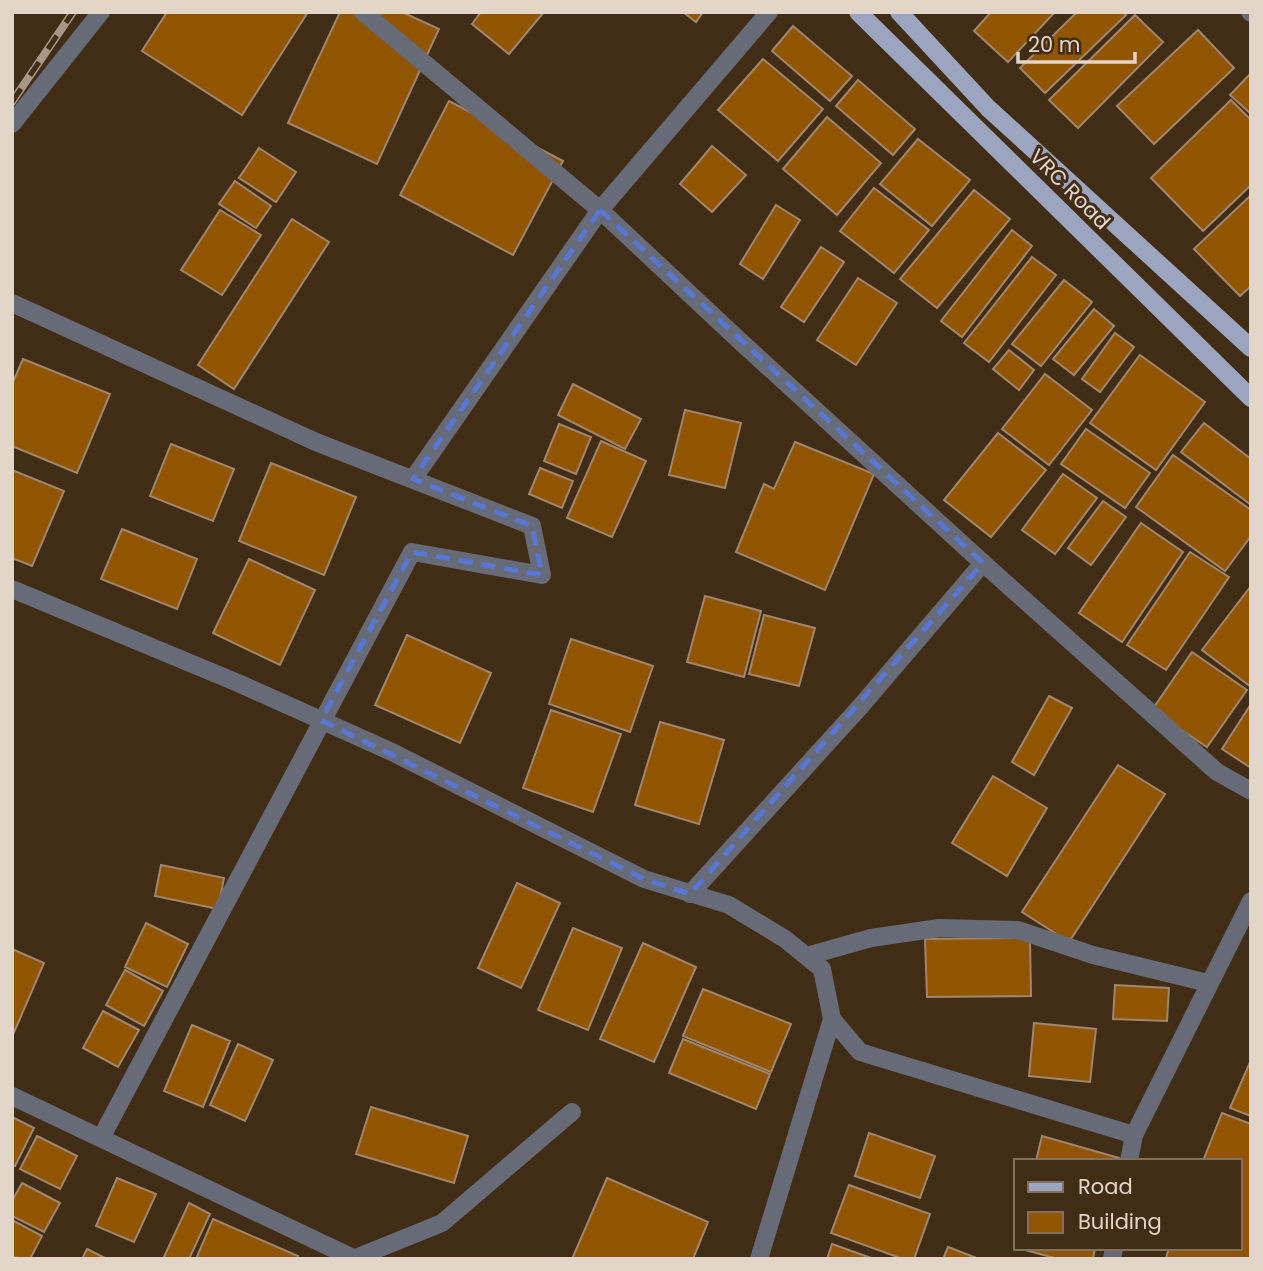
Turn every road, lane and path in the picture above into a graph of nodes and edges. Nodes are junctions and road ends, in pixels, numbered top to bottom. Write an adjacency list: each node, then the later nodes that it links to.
1 (101, 12): 6 (street)
2 (363, 12): 7 (street)
3 (769, 12): 7 (street)
4 (858, 12): 10 (main road, VRC Road)
5 (899, 12): 9 (main road)
6 (12, 124)
7 (600, 209): 11 (street); 12 (street)
8 (12, 303): 11 (street)
9 (1251, 348)
10 (1251, 398)
11 (414, 479): 14 (street)
12 (983, 563): 15 (street); 16 (street)
13 (12, 589): 14 (street)
14 (321, 720): 16 (street); 24 (street)
15 (1251, 791)
16 (690, 894): 18 (street)
17 (1251, 901): 19 (street)
18 (807, 956): 19 (street); 20 (street)
19 (1208, 983): 23 (street)
20 (832, 1019): 23 (street); 27 (street)
21 (12, 1096): 24 (street)
22 (572, 1112): 26 (street)
23 (1134, 1135): 25 (street)
24 (101, 1138): 26 (street)
25 (1129, 1159)
26 (354, 1258)
27 (759, 1259)

